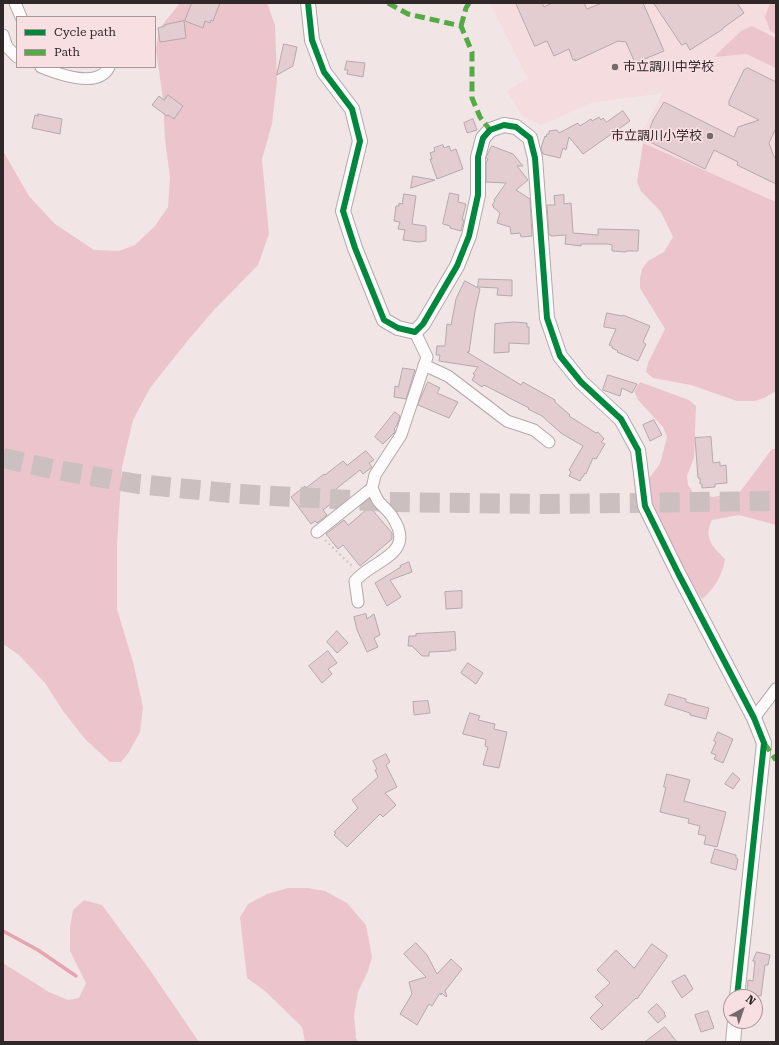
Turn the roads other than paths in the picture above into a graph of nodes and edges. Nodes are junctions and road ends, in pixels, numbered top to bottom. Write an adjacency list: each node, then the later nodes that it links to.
1 (15, 3): 3 (street)
2 (308, 3): 8 (street)
3 (21, 16)
4 (3, 35): 5 (street)
5 (16, 56)
6 (43, 68): 7 (street)
7 (109, 68)
8 (415, 332): 9 (street); 15 (street)
9 (424, 365): 10 (street); 11 (street)
10 (550, 442)
11 (372, 488): 12 (street); 13 (street)
12 (317, 532)
13 (358, 602)
14 (776, 689): 15 (street)
15 (754, 718): 16 (street)
16 (738, 989)
17 (734, 1029): 18 (street)
18 (733, 1042)

